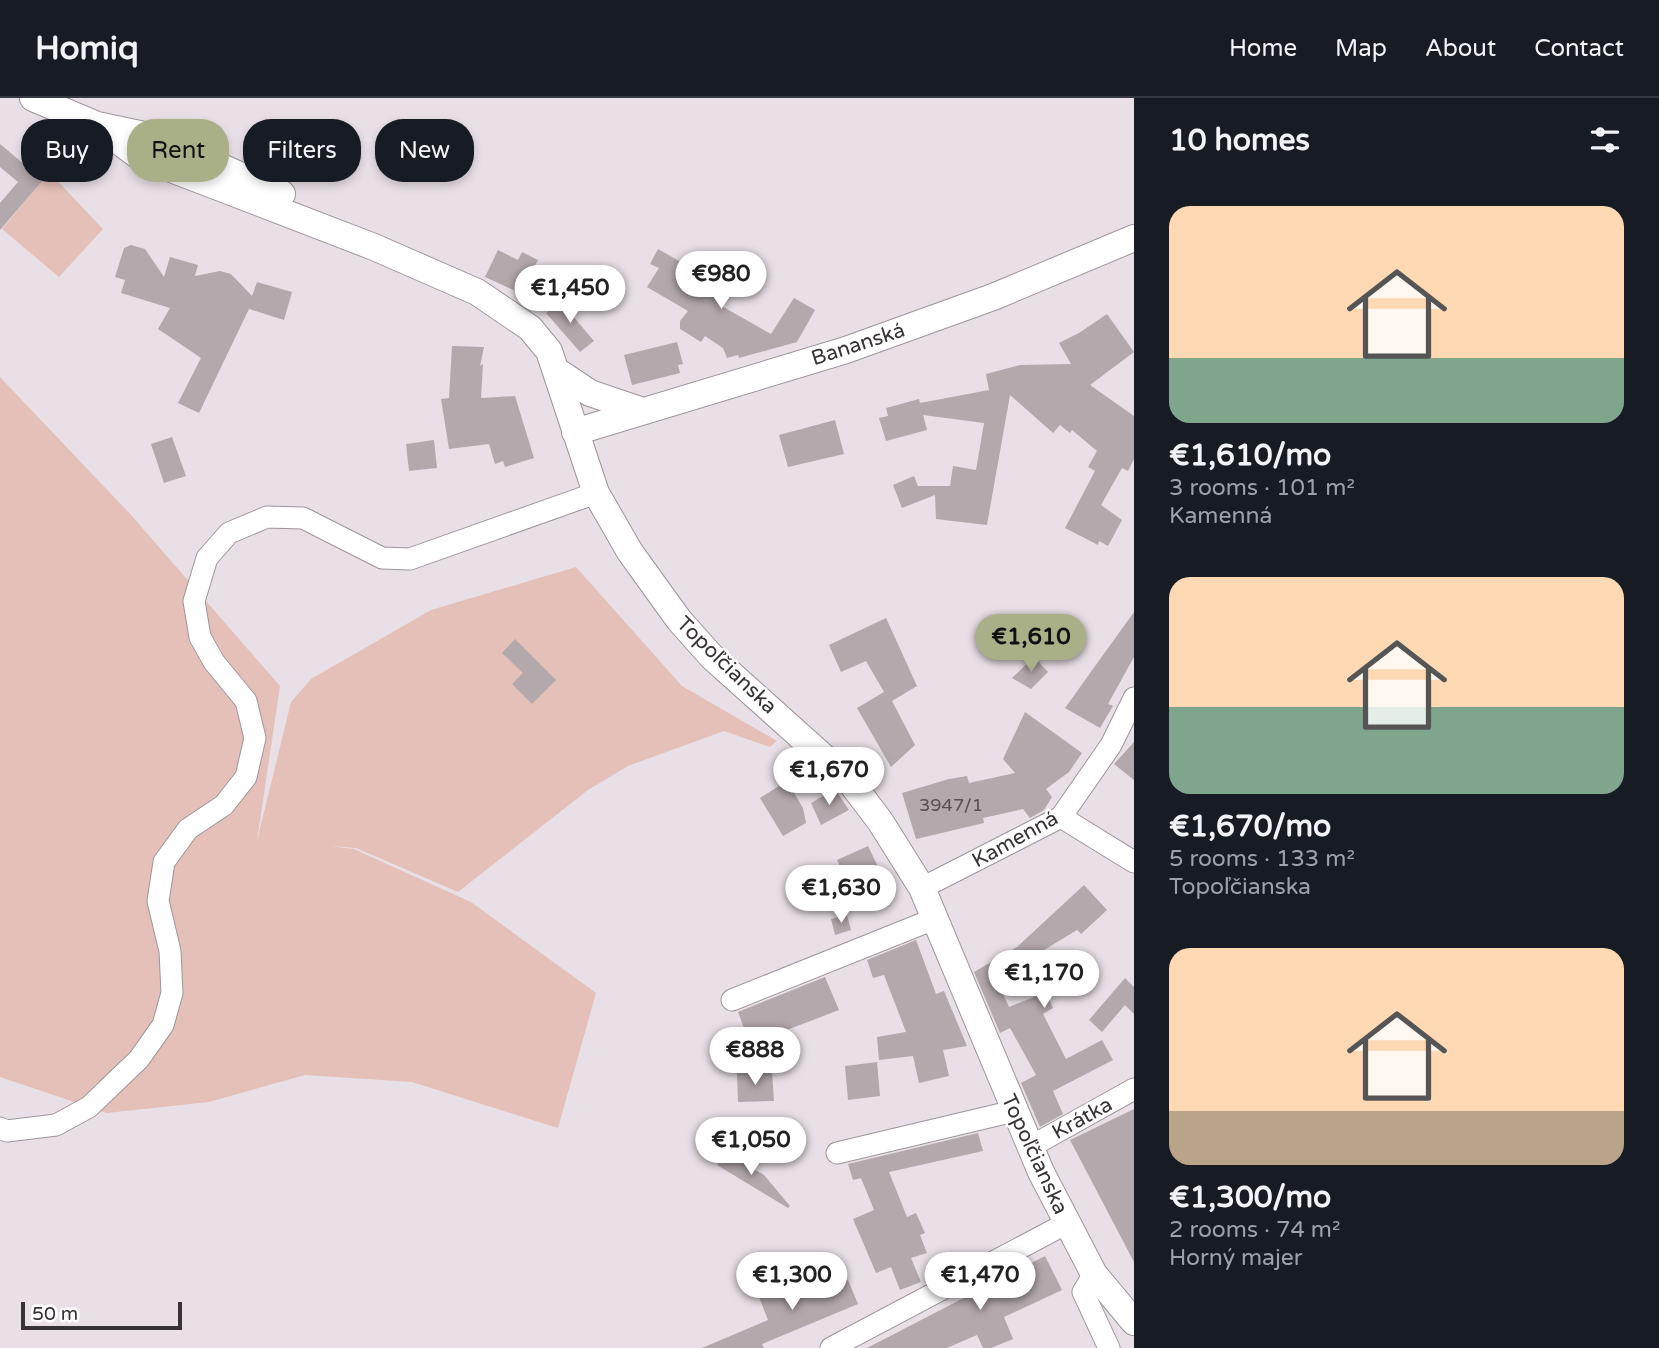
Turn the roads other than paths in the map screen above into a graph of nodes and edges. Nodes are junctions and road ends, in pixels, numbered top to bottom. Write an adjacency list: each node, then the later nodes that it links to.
1 (33, 98): 3 (main road, Topoľčianska)
2 (1134, 238): 4 (main road, Bananská)
3 (556, 371): 4 (main road); 5 (main road, Topoľčianska)
4 (642, 411): 5 (main road, Bananská)
5 (575, 432): 6 (main road, Topoľčianska)
6 (596, 494): 10 (main road, Topoľčianska); 15 (street)
7 (1134, 698): 8 (street, Kamenná)
8 (1062, 817): 9 (street); 10 (street, Kamenná)
9 (1134, 862)
10 (922, 888): 11 (main road, Topoľčianska)
11 (934, 919): 12 (street); 14 (main road, Topoľčianska)
12 (732, 1000)
13 (1134, 1089): 16 (street, Krátka)
14 (1014, 1111): 16 (main road, Topoľčianska); 17 (street)
15 (0, 1128)
16 (1030, 1147): 18 (main road, Topoľčianska)
17 (837, 1153)
18 (1067, 1223): 19 (main road, Topoľčianska); 21 (street)
19 (1094, 1274): 20 (main road, Topoľčianska); 22 (street)
20 (1134, 1322)
21 (831, 1348)
22 (1108, 1348)

